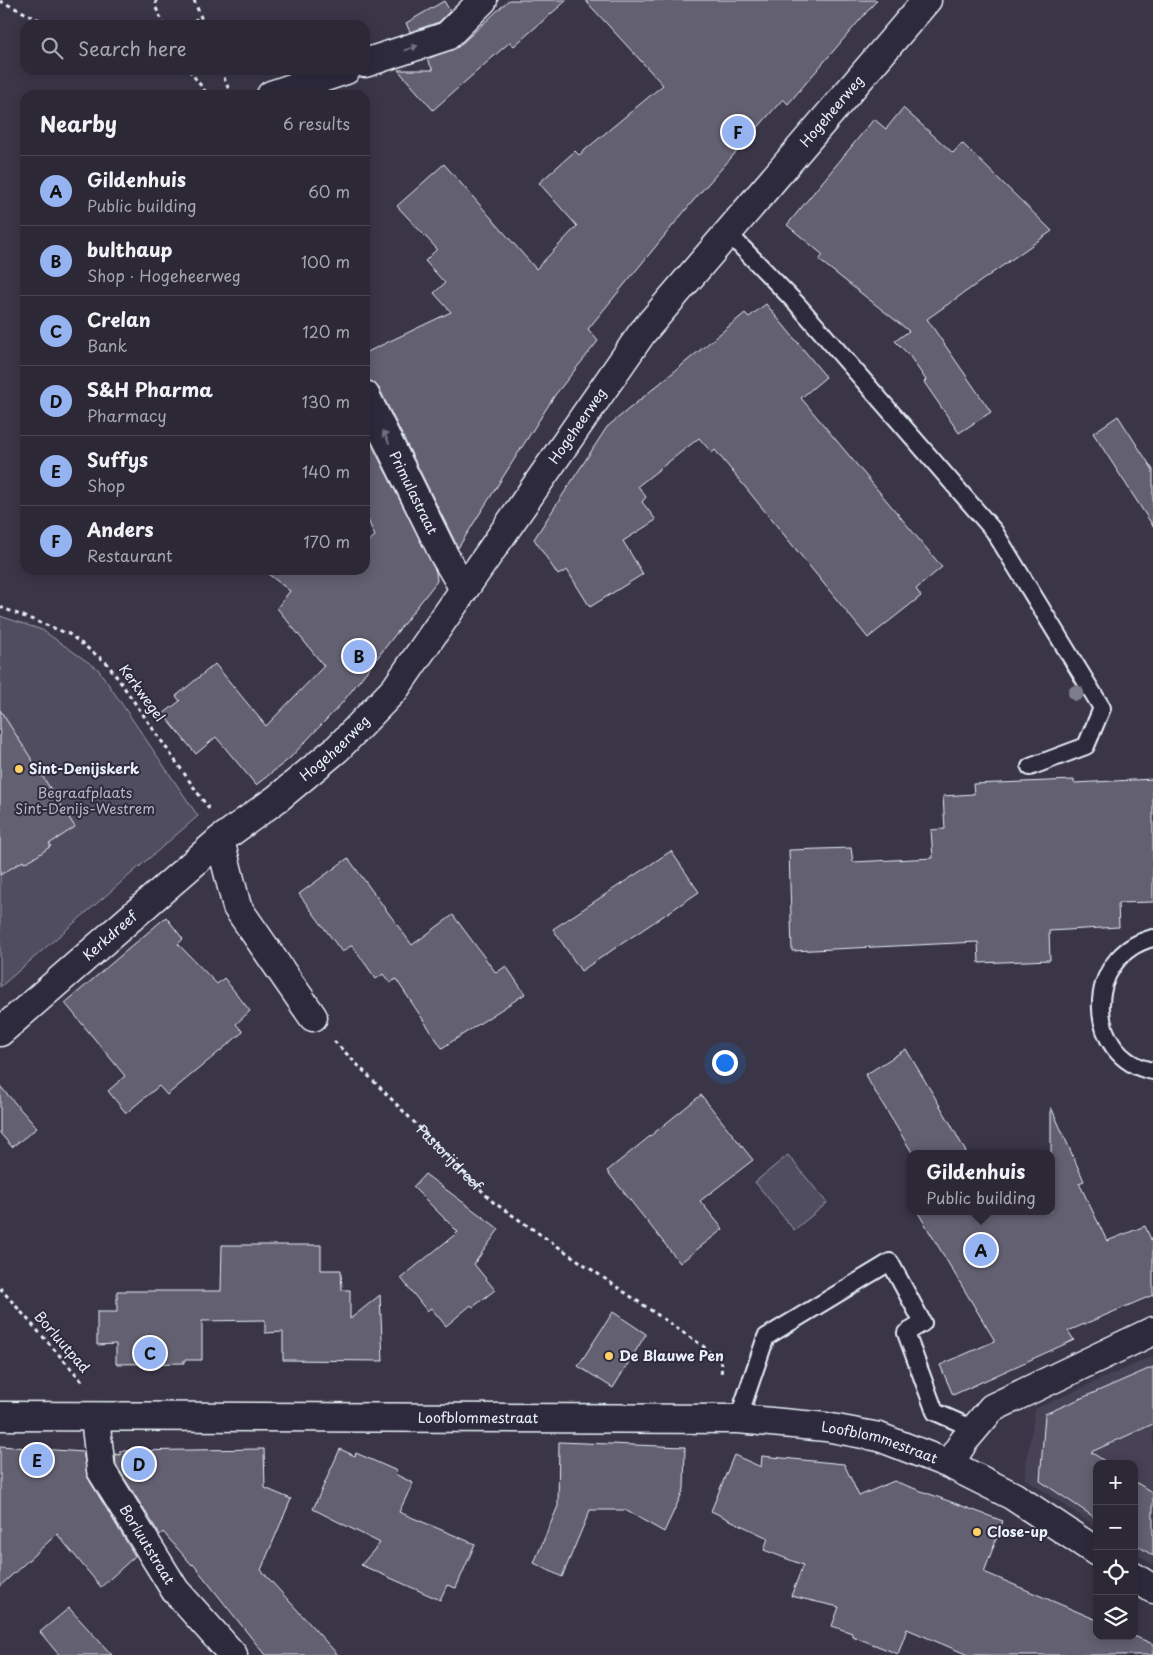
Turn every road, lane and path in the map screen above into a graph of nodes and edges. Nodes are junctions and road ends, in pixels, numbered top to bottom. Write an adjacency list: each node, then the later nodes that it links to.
1 (156, 0): 8 (path)
2 (194, 0): 6 (path)
3 (483, 0): 11 (street, one-way to 3)
4 (927, 0): 18 (street, Hogeheerweg)
5 (0, 1): 7 (path)
6 (200, 17): 9 (path); 10 (path)
7 (40, 20)
8 (162, 20)
9 (195, 20)
10 (202, 20)
11 (370, 62)
12 (193, 75): 15 (path)
13 (223, 75): 16 (path)
14 (331, 75): 17 (street)
15 (204, 90)
16 (229, 90)
17 (286, 90)
18 (728, 233): 20 (street, Hogeheerweg); 22 (lane)
19 (370, 405): 20 (street, Primulastraat, one-way to 19)
20 (464, 589): 23 (street, Hogeheerweg)
21 (0, 607): 23 (path, Kerkwegel)
22 (1030, 767)
23 (220, 840): 25 (street); 26 (street, Kerkdreef)
24 (1153, 938): 27 (lane)
25 (313, 1016): 32 (path, Pastorijdreef)
26 (0, 1032)
27 (1153, 1071)
28 (0, 1288): 31 (path, Borluutpad)
29 (1153, 1331): 33 (street, Loofblommestraat)
30 (0, 1416): 31 (street, Loofblommestraat)
31 (95, 1418): 32 (street, Loofblommestraat); 38 (street, Borluutstraat)
32 (729, 1419): 33 (lane); 34 (street, Loofblommestraat)
33 (974, 1429): 34 (street, Loofblommestraat)
34 (949, 1464): 35 (street, Loofblommestraat)
35 (1094, 1550)
36 (1138, 1580): 37 (street)
37 (1153, 1589)
38 (233, 1655)

